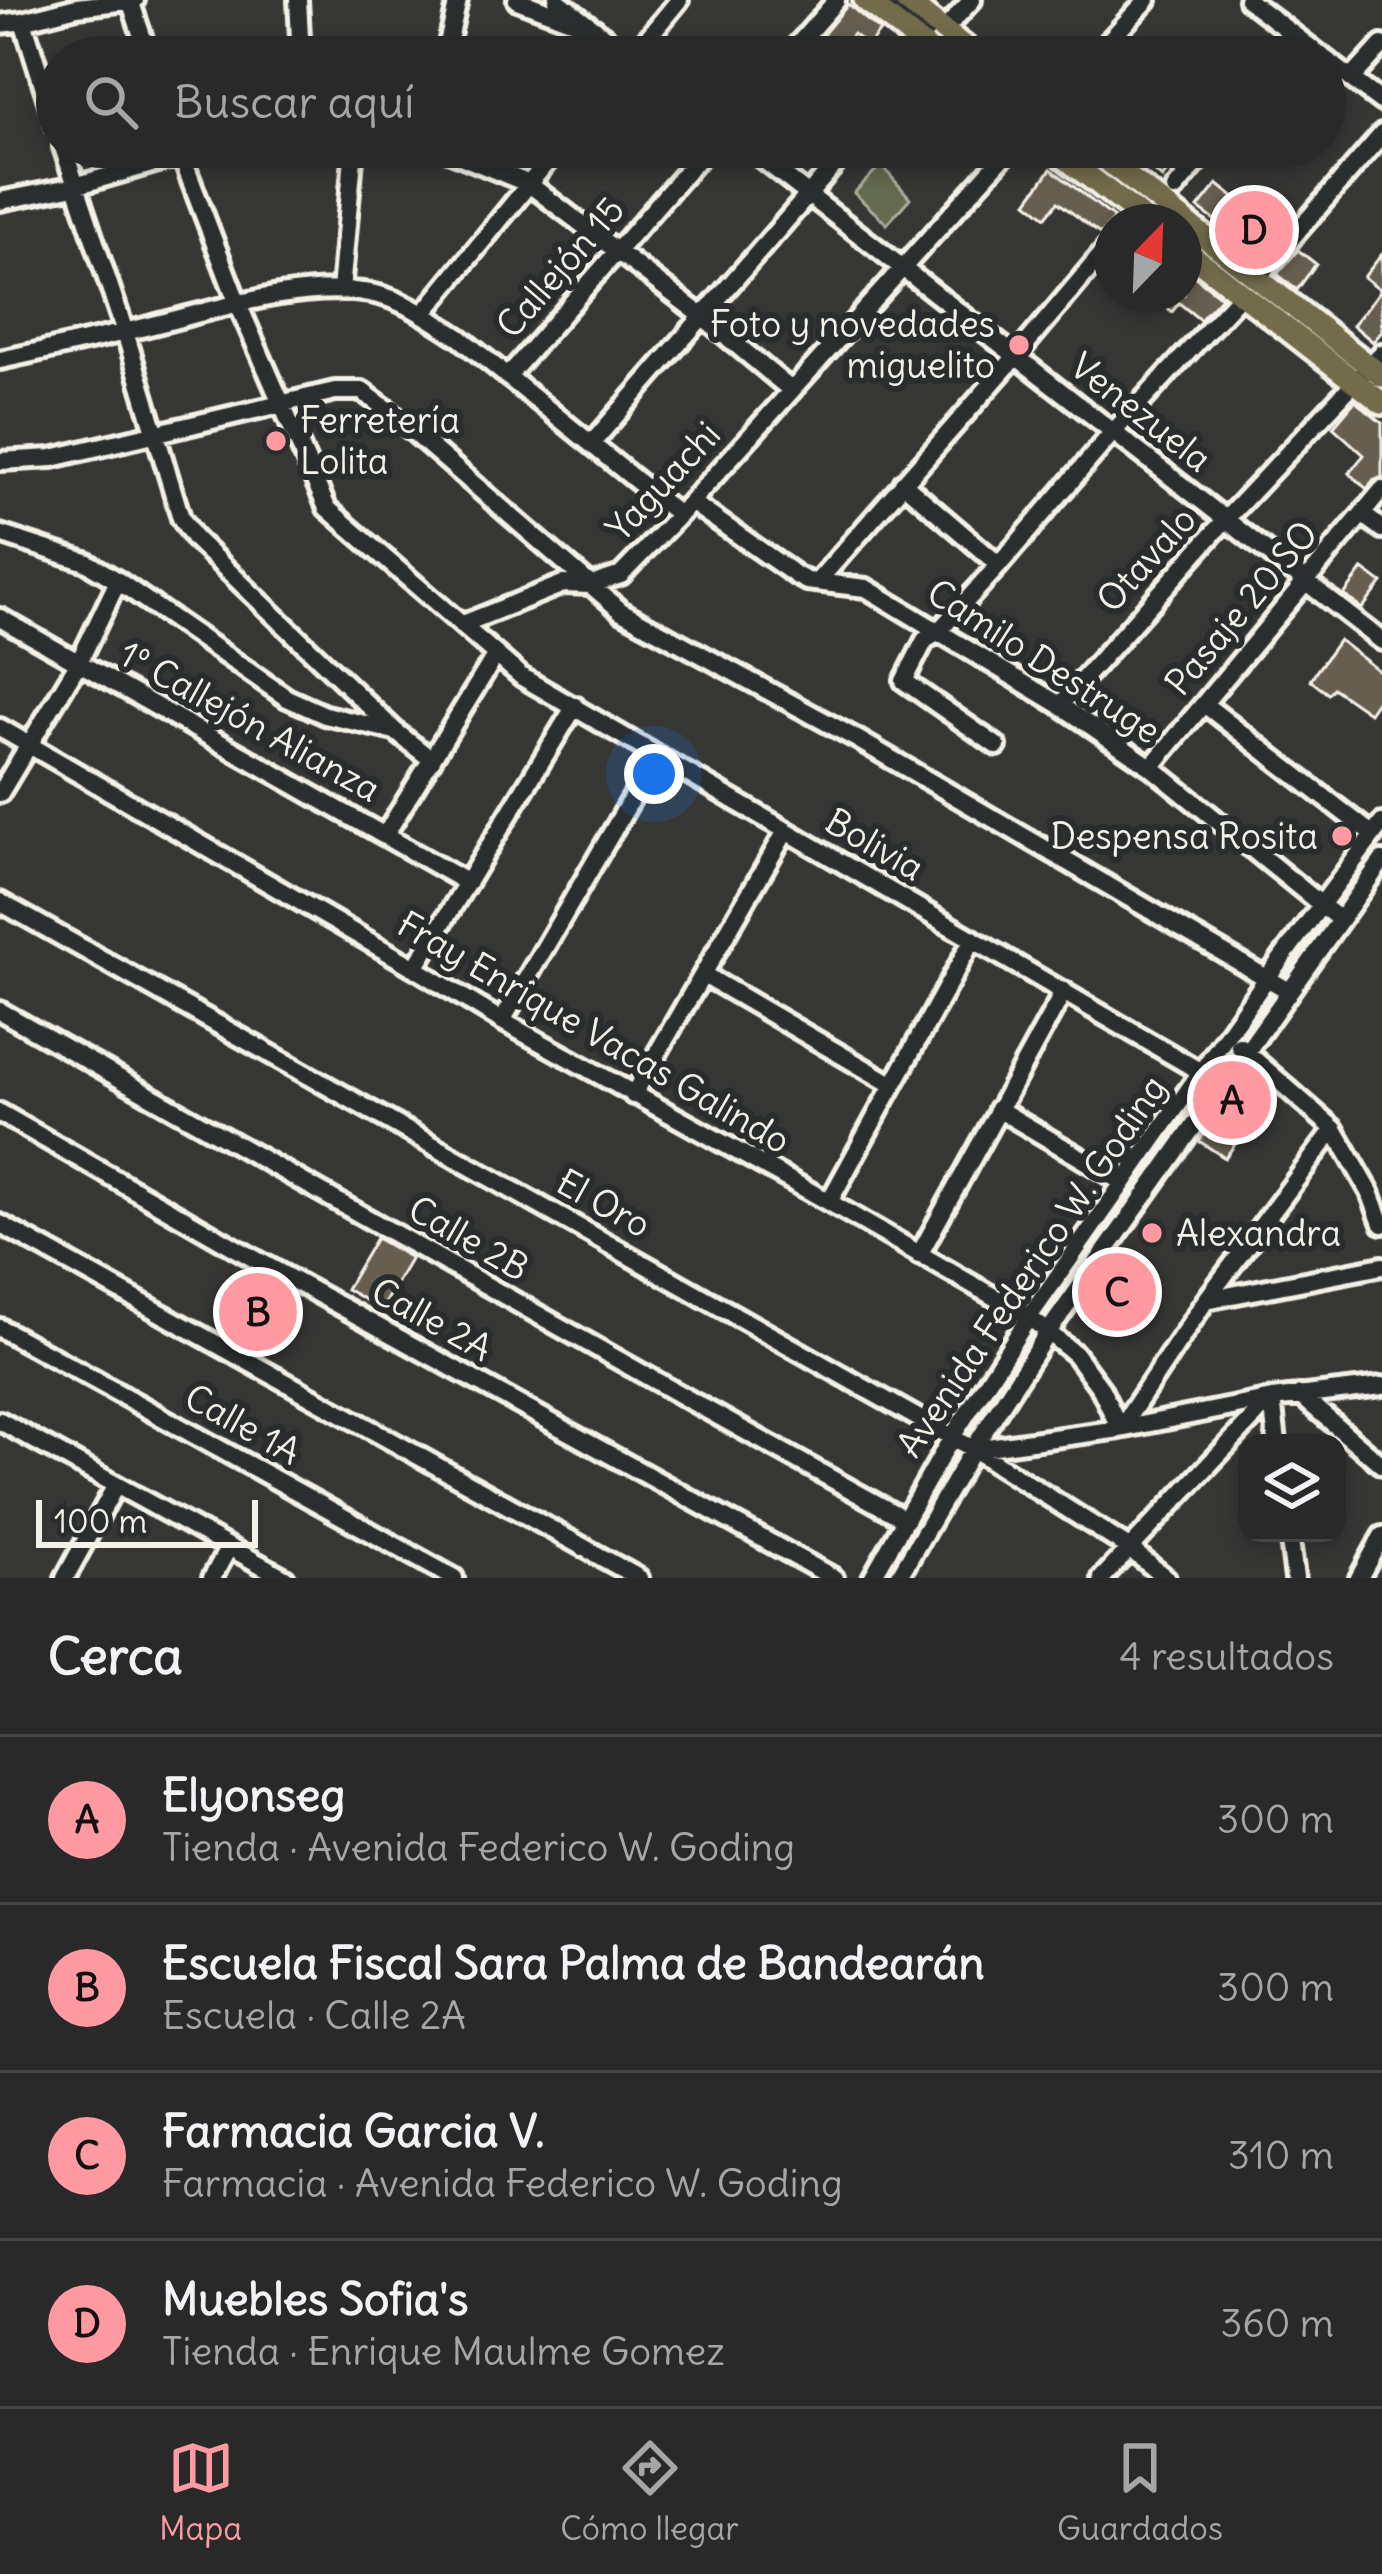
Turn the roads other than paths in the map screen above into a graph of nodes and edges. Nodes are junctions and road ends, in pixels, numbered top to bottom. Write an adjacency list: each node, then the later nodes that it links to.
1 (132, 0): 14 (street); 19 (street)
2 (298, 0): 20 (street)
3 (458, 0): 21 (street)
4 (517, 0): 17 (street)
5 (557, 0): 17 (street)
6 (679, 0): 24 (street)
7 (869, 0): 26 (main road)
8 (888, 0): 27 (street)
9 (905, 0): 18 (main road)
10 (971, 0): 18 (street)
11 (1147, 0): 29 (street)
12 (1248, 0): 30 (street)
13 (836, 2): 25 (street)
14 (83, 3): 15 (street)
15 (22, 21): 16 (street); 32 (street)
16 (0, 24)
17 (595, 29): 22 (street); 23 (street)
18 (944, 30): 28 (main road)
19 (143, 36)
20 (300, 36)
21 (450, 36)
22 (589, 36)
23 (604, 36)
24 (649, 36)
25 (806, 36)
26 (912, 36)
27 (934, 36)
28 (951, 36)
29 (1114, 36)
30 (1295, 36)
31 (1382, 44): 34 (street)
32 (36, 65)
33 (1346, 75): 34 (street)
34 (1351, 79): 35 (street)
35 (1382, 103)
36 (1382, 134): 66 (street)
37 (69, 168): 53 (street)
38 (128, 168): 53 (street)
39 (187, 168): 68 (street, Bolivia)
40 (352, 168): 67 (street)
41 (490, 168): 52 (street)
42 (542, 168): 52 (street)
43 (690, 168): 61 (street, Callejón 15)
44 (774, 168): 55 (street, Venezuela)
45 (832, 168): 55 (street)
46 (993, 168): 65 (street, Yaguachi)
47 (1078, 168): 57 (main road)
48 (1089, 168): 58 (street)
49 (1103, 168): 59 (street)
50 (1114, 168): 66 (main road)
51 (1192, 168): 54 (street)
52 (529, 184): 61 (street); 69 (street)
53 (75, 186): 56 (street); 71 (street)
54 (1175, 189)
55 (808, 195): 65 (street, Venezuela); 70 (street)
56 (0, 201)
57 (1125, 204)
58 (1135, 204)
59 (1149, 204)
60 (1202, 246): 74 (street)
61 (617, 252): 70 (street); 75 (street, Callejón 15)
62 (1202, 257): 66 (main road)
63 (1202, 258): 74 (street)
64 (1094, 263): 72 (street)
65 (902, 268): 72 (street, Venezuela); 76 (street, Yaguachi)
66 (1249, 286): 74 (main road); 79 (street)
67 (341, 291): 68 (street, Camilo Destruge); 69 (street, Camilo Destruge)
68 (238, 304): 71 (street, Camilo Destruge); 78 (street, Bolivia)
69 (422, 314): 75 (street, Camilo Destruge)
70 (702, 316): 76 (street); 81 (street)
71 (125, 332): 73 (street, Camilo Destruge); 80 (street)
72 (1016, 356): 79 (street, Venezuela); 83 (street)
73 (0, 361)
74 (1368, 371): 77 (main road); 87 (street, Otavalo)
75 (508, 376): 81 (street, Camilo Destruge)
76 (791, 390): 85 (street, Yaguachi)
77 (1382, 395)
78 (282, 404): 80 (street); 95 (street); 98 (street, Bolivia)
79 (1113, 432): 87 (street, Venezuela); 90 (street)
80 (157, 434): 82 (street); 107 (street)
81 (592, 443): 85 (street, Camilo Destruge)
82 (0, 461)
83 (903, 483): 90 (street); 94 (street)
84 (1382, 490): 86 (street, Pasaje 20 SO)
85 (685, 509): 91 (street, Yaguachi); 94 (street, Camilo Destruge)
86 (1362, 514): 88 (street); 93 (street, Pasaje 20 SO)
87 (1226, 520): 93 (street, Venezuela); 104 (street, Otavalo)
88 (1382, 529)
89 (0, 534): 92 (street)
90 (999, 565): 99 (street)
91 (620, 575): 95 (street, Yaguachi); 96 (street)
92 (118, 581): 102 (street); 107 (street)
93 (1306, 581): 100 (street, Venezuela); 103 (street, Pasaje 20 SO)
94 (817, 582): 99 (street, Camilo Destruge)
95 (591, 585): 96 (street); 98 (street, Yaguachi)
96 (621, 611): 125 (street)
97 (0, 618): 102 (street, 1º Callejón Alianza)
98 (463, 624): 101 (street, Bolivia)
99 (938, 633): 104 (street, Camilo Destruge); 109 (street)
100 (1382, 640)
101 (494, 656): 105 (street, Bolivia); 111 (street)
102 (79, 662): 108 (street); 116 (street, 1º Callejón Alianza)
103 (1204, 704): 112 (street, Pasaje 20 SO); 114 (street)
104 (1060, 705): 112 (street, Camilo Destruge)
105 (575, 706): 110 (street, Bolivia); 118 (street)
106 (0, 728): 108 (street, Fray Enrique Vacas Galindo)
107 (395, 731): 111 (street)
108 (29, 744): 113 (street); 123 (street, Fray Enrique Vacas Galindo)
109 (997, 746)
110 (657, 755): 115 (street, Bolivia); 129 (street)
111 (432, 760): 116 (street)
112 (1150, 767): 120 (street, Camilo Destruge)
113 (0, 793)
114 (1378, 829): 120 (street, Avenida Federico W. Goding)
115 (786, 831): 122 (street, Bolivia); 124 (street)
116 (385, 835): 118 (street, 1º Callejón Alianza)
117 (1382, 861): 121 (street, Avenida Federico W. Goding)
118 (466, 882): 123 (street)
119 (0, 902): 155 (street, El Oro)
120 (1321, 904): 121 (street, Camilo Destruge); 125 (street, Avenida Federico W. Goding)
121 (1340, 920): 127 (street, Avenida Federico W. Goding)
122 (973, 939): 126 (street, Bolivia); 133 (street)
123 (415, 968): 129 (street, Fray Enrique Vacas Galindo)
124 (704, 975): 133 (street); 135 (street)
125 (1267, 978): 127 (street); 130 (street, Avenida Federico W. Goding)
126 (1064, 991): 132 (street, Bolivia); 136 (street)
127 (1289, 991): 131 (street, Avenida Federico W. Goding)
128 (0, 1011): 159 (street, Calle 2B)
129 (502, 1021): 135 (street, Fray Enrique Vacas Galindo)
130 (1226, 1037): 131 (street); 132 (street, Avenida Federico W. Goding)
131 (1247, 1052): 134 (street, Avenida Federico W. Goding); 138 (street)
132 (1202, 1071): 134 (street, Bolivia); 139 (street, Avenida Federico W. Goding)
133 (893, 1084): 140 (street)
134 (1225, 1086): 148 (street, Avenida Federico W. Goding)
135 (633, 1095): 140 (street, Fray Enrique Vacas Galindo)
136 (998, 1109): 139 (street); 143 (street)
137 (0, 1113): 169 (street, Calle 2A)
138 (1334, 1129): 142 (street); 145 (street)
139 (1122, 1182): 146 (street, Avenida Federico W. Goding)
140 (829, 1202): 143 (street, Fray Enrique Vacas Galindo)
141 (0, 1224): 168 (street)
142 (1382, 1224)
143 (919, 1255): 146 (street, Fray Enrique Vacas Galindo)
144 (1382, 1266): 145 (street)
145 (1206, 1300): 153 (street)
146 (1029, 1317): 148 (street, Fray Enrique Vacas Galindo); 155 (street, Avenida Federico W. Goding)
147 (0, 1328): 167 (street, Calle 1A)
148 (1048, 1332): 153 (street, Fray Enrique Vacas Galindo); 156 (street, Avenida Federico W. Goding)
149 (1382, 1386): 150 (street)
150 (1300, 1395): 151 (street); 157 (street)
151 (1271, 1399): 153 (street); 154 (street); 163 (street)
152 (0, 1421): 158 (street)
153 (1120, 1429): 156 (street)
154 (1276, 1434)
155 (952, 1437): 156 (street, El Oro); 159 (street, Avenida Federico W. Goding)
156 (973, 1449): 163 (street, El Oro); 171 (street, Avenida Federico W. Goding)
157 (1382, 1465)
158 (116, 1485): 162 (street); 164 (street)
159 (906, 1520): 170 (street, Avenida Federico W. Goding)
160 (1382, 1536): 175 (street)
161 (1290, 1542): 174 (street)
162 (229, 1547): 165 (street); 166 (street)
163 (1129, 1548): 172 (street); 173 (street, El Oro)
164 (65, 1578)
165 (212, 1578)
166 (285, 1578)
167 (454, 1578)
168 (639, 1578)
169 (834, 1578)
170 (872, 1578)
171 (898, 1578)
172 (1102, 1578)
173 (1166, 1578)
174 (1294, 1578)
175 (1359, 1578)

